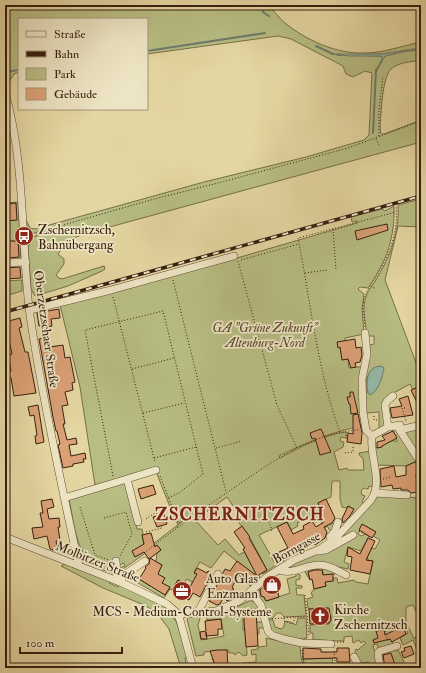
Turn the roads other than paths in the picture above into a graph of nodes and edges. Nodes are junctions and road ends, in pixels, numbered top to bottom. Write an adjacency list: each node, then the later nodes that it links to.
1 (5, 92): 3 (street, Oberzetzschaer Straße)
2 (236, 258): 5 (street)
3 (26, 262): 4 (street); 5 (street, Oberzetzschaer Straße)
4 (5, 263)
5 (30, 310): 16 (street, Oberzetzschaer Straße)
6 (365, 333): 10 (street)
7 (393, 396): 9 (street)
8 (421, 425): 9 (street)
9 (398, 426): 10 (street); 11 (street)
10 (372, 436): 14 (street, Borngasse)
11 (421, 460)
12 (157, 470): 13 (street)
13 (127, 479): 16 (street); 17 (street)
14 (375, 492): 15 (street); 21 (street, Borngasse)
15 (407, 495)
16 (64, 498): 25 (street, Oberzetzschaer Straße)
17 (141, 521)
18 (338, 522): 22 (street)
19 (353, 535): 21 (street)
20 (5, 537): 25 (street, Molbitzer Straße)
21 (316, 550): 22 (street, Borngasse)
22 (300, 557): 26 (street, Borngasse)
23 (144, 558): 29 (street)
24 (116, 561): 29 (street)
25 (79, 566): 29 (street, Molbitzer Straße)
26 (278, 570): 28 (street); 30 (street, Borngasse)
27 (218, 574): 31 (street)
28 (346, 575)
29 (118, 581): 32 (street, Molbitzer Straße)
30 (251, 592): 31 (street, Borngasse); 33 (street)
31 (198, 612): 32 (street, Borngasse)
32 (178, 616): 37 (street)
33 (333, 643)
34 (397, 646): 39 (street)
35 (354, 657): 38 (street)
36 (421, 664): 40 (street)
37 (193, 668)
38 (360, 668)
39 (380, 668)
40 (413, 668)

